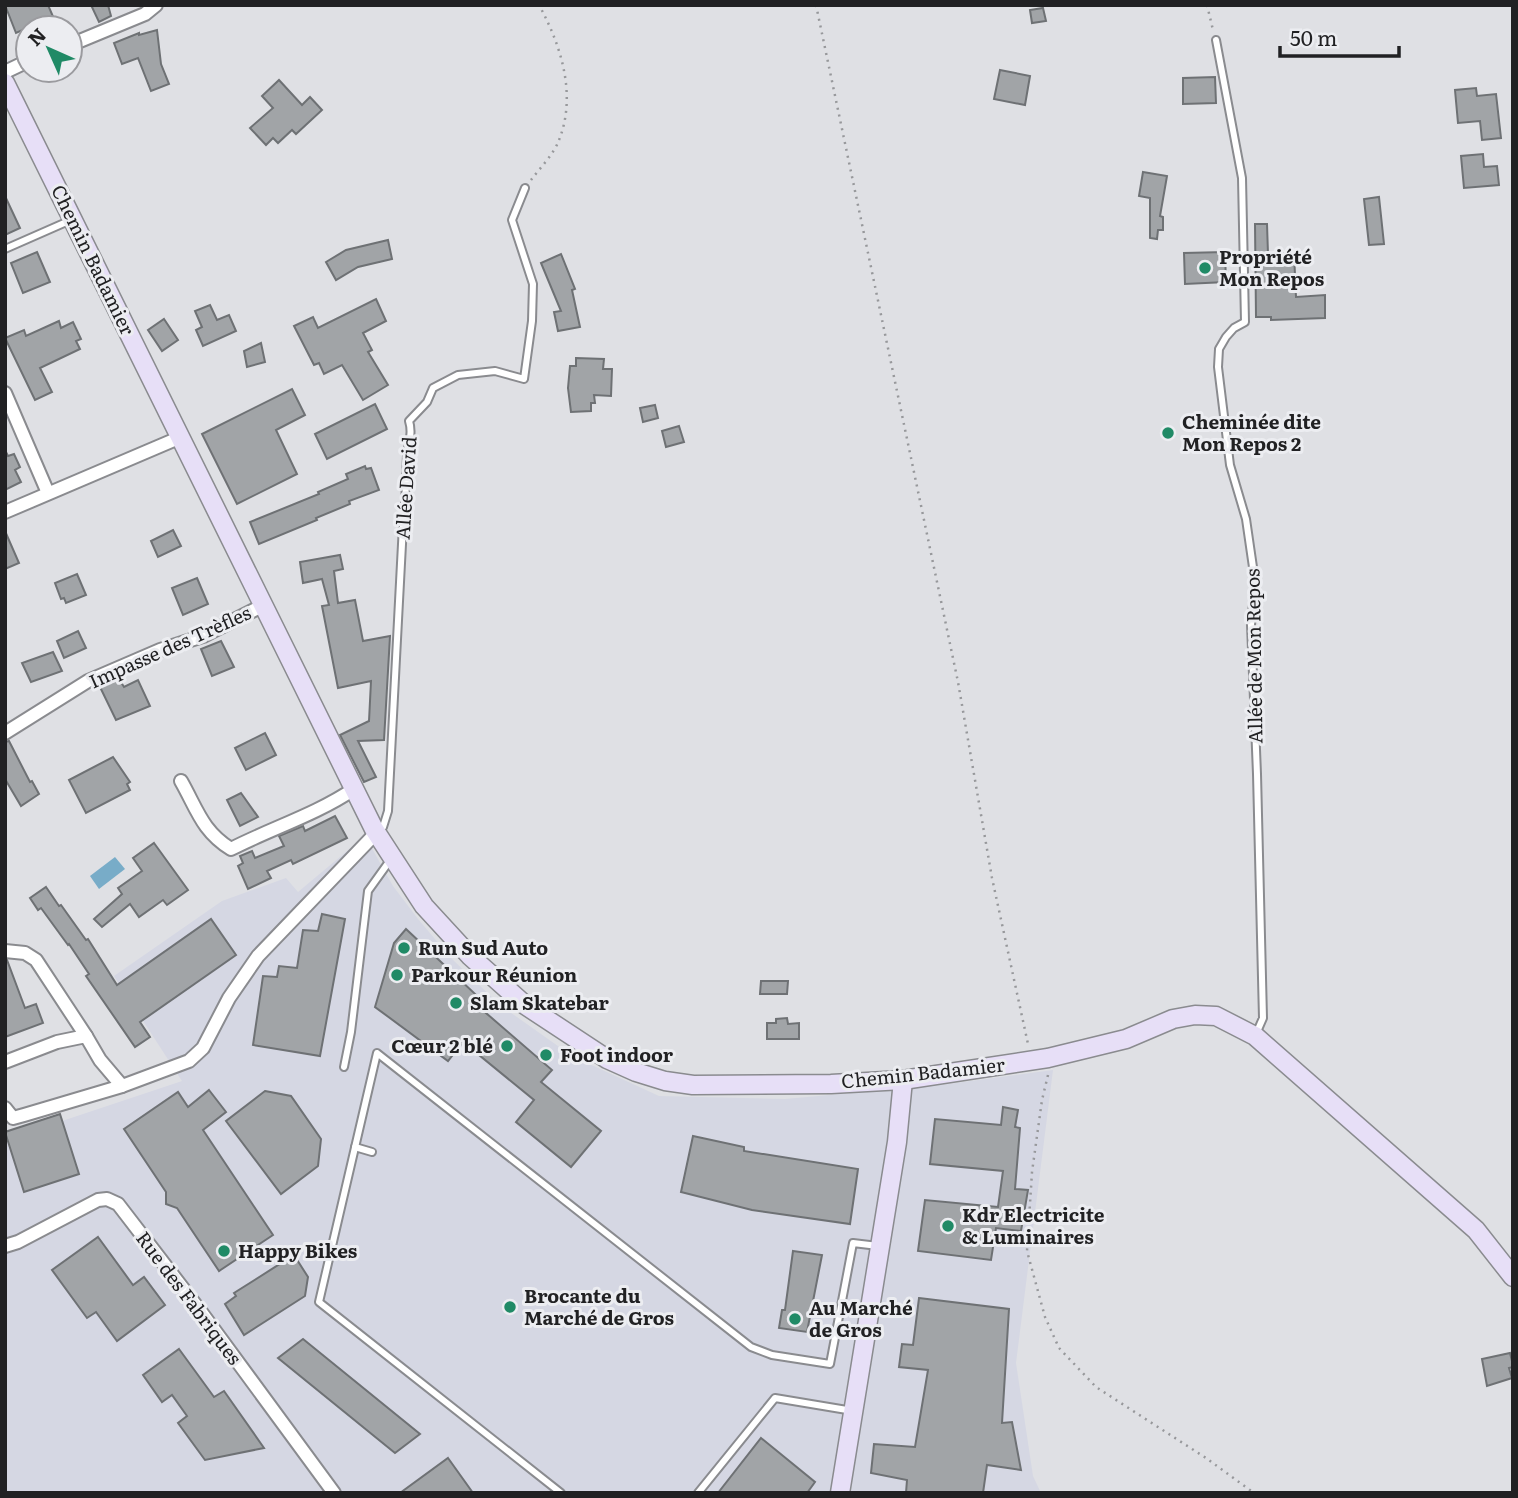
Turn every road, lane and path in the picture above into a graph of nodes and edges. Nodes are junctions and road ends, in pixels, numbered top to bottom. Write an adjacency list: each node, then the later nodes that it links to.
1 (156, 5): 5 (street)
2 (539, 5): 8 (path)
3 (816, 5): 24 (path)
4 (1207, 5): 6 (path)
5 (84, 38)
6 (1216, 40): 23 (lane, Allée de Mon Repos)
7 (5, 83): 9 (street, Chemin Badamier)
8 (525, 188): 19 (lane, Allée David)
9 (73, 220): 10 (lane); 12 (street, Chemin Badamier)
10 (5, 249)
11 (5, 393): 13 (street)
12 (181, 437): 13 (street); 15 (street, Chemin Badamier)
13 (48, 494): 14 (street)
14 (5, 512)
15 (264, 605): 16 (street, Impasse des Trèfles); 18 (street, Chemin Badamier)
16 (5, 733)
17 (181, 781): 18 (street)
18 (354, 789): 19 (street, Chemin Badamier)
19 (376, 833): 20 (street, Chemin Badamier); 28 (street)
20 (392, 857): 26 (lane); 27 (street, Chemin Badamier)
21 (5, 951): 22 (street)
22 (86, 1036): 25 (street); 28 (street)
23 (1255, 1036): 24 (street, Chemin Badamier); 34 (street, Chemin Badamier)
24 (1039, 1059): 27 (street, Chemin Badamier); 40 (path)
25 (5, 1062)
26 (344, 1067)
27 (903, 1080): 33 (street)
28 (122, 1086): 29 (street)
29 (5, 1108)
30 (355, 1147): 31 (lane); 33 (lane); 37 (lane)
31 (372, 1152)
32 (5, 1246): 36 (street, Rue des Fabriques)
33 (880, 1246): 35 (street)
34 (1513, 1277)
35 (854, 1411): 38 (lane); 39 (street)
36 (334, 1493)
37 (561, 1493)
38 (698, 1493)
39 (840, 1493)
40 (1254, 1493)

